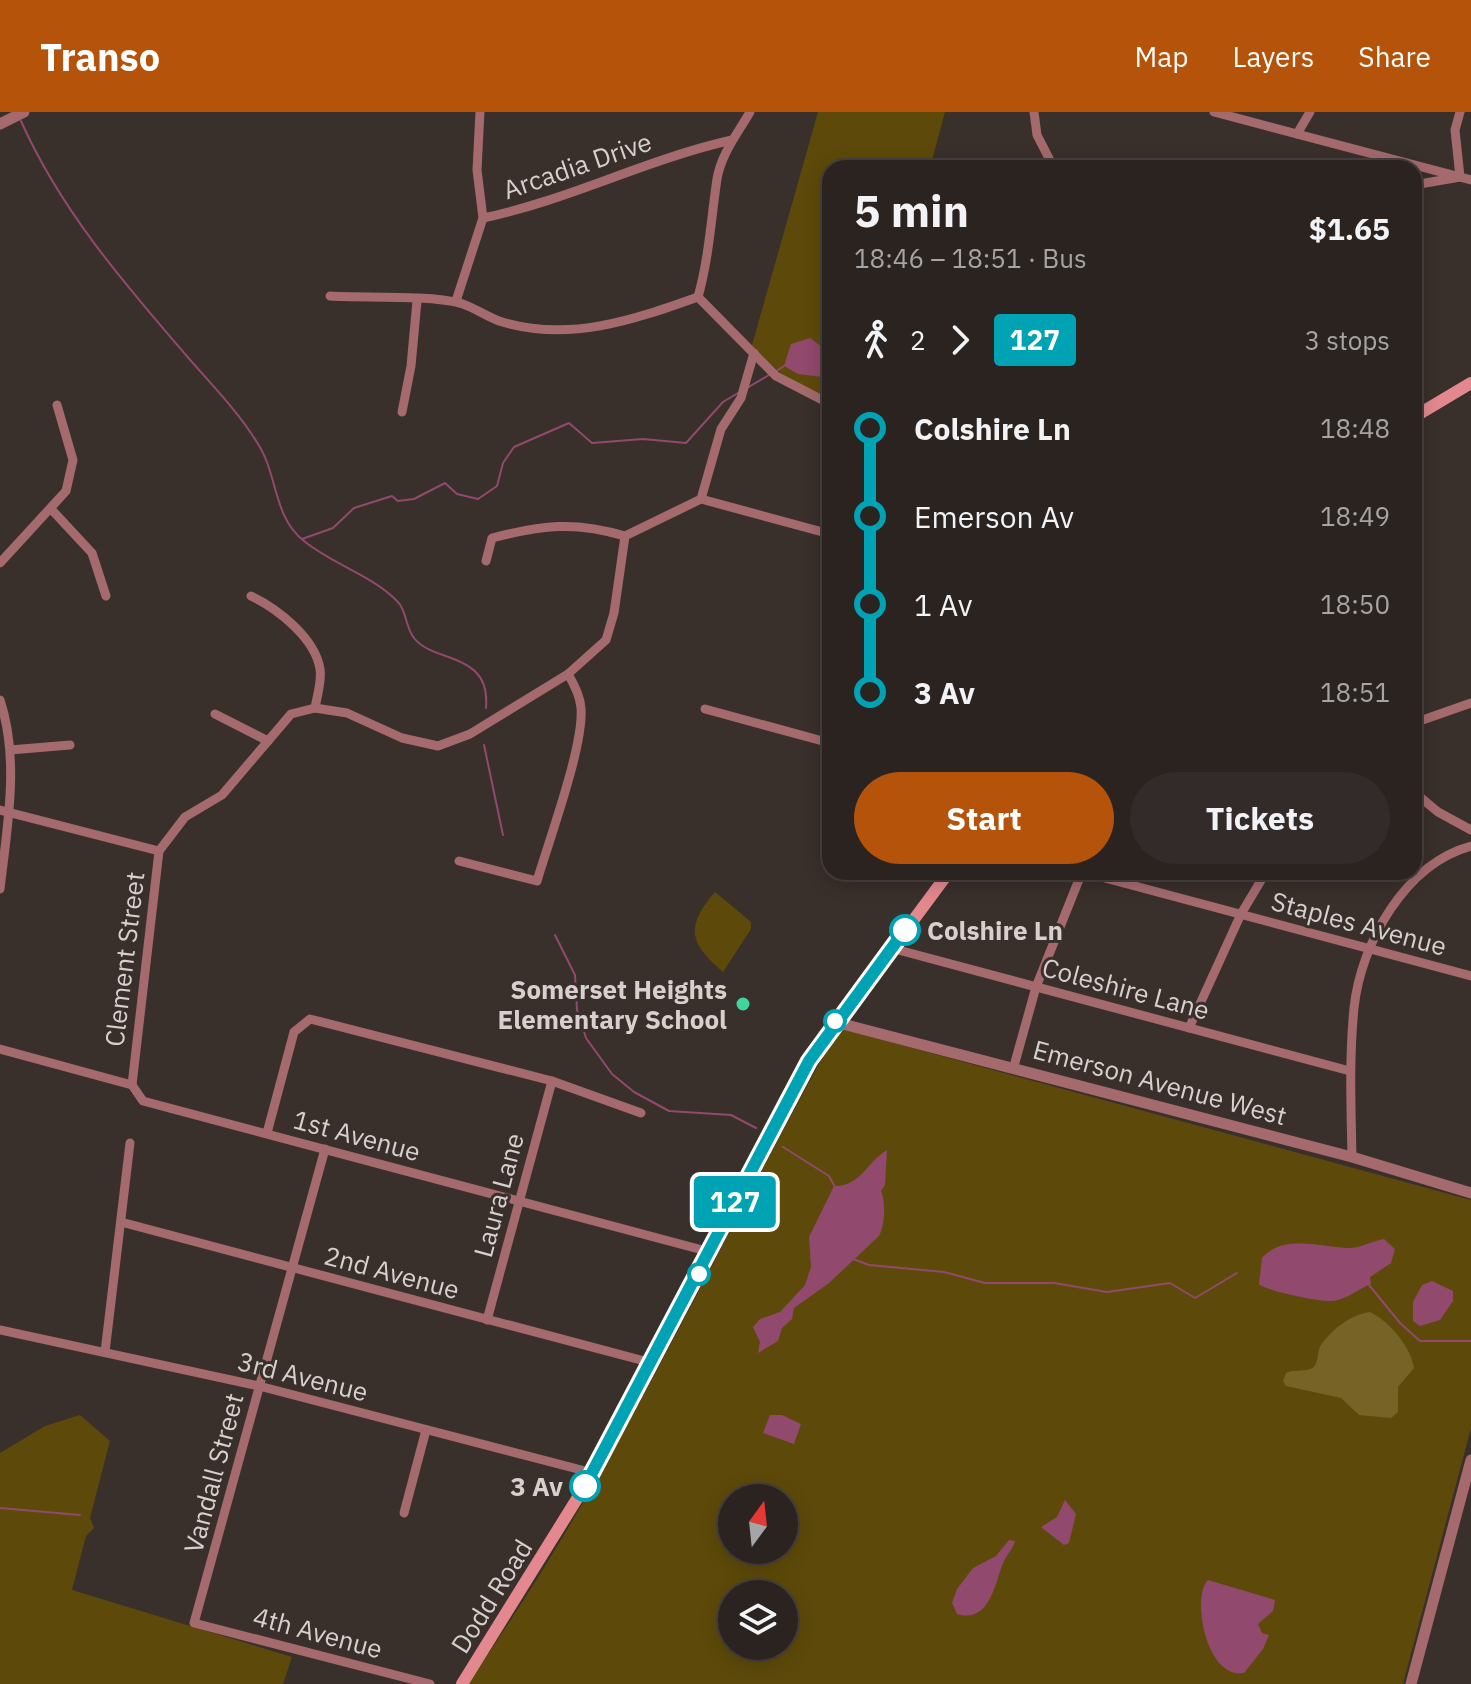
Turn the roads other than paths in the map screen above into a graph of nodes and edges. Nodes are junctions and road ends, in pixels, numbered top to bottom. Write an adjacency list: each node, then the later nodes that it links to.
1 (24, 112): 8 (street)
2 (480, 112): 17 (street)
3 (750, 112): 10 (street)
4 (1034, 112): 11 (street)
5 (1214, 112): 9 (street)
6 (1310, 112): 9 (street)
7 (1460, 112): 14 (street)
8 (0, 124)
9 (1297, 134): 12 (street)
10 (732, 140): 17 (street, Arcadia Drive); 19 (street)
11 (1050, 160)
12 (1396, 160)
13 (1422, 167): 14 (street)
14 (1460, 177): 15 (street); 16 (street)
15 (1471, 180)
16 (1422, 184)
17 (483, 218): 21 (street)
18 (330, 296): 20 (street)
19 (698, 297): 21 (street); 22 (street)
20 (417, 301): 21 (street); 26 (street)
21 (459, 303)
22 (754, 353): 24 (street); 28 (street)
23 (1471, 383): 27 (main road)
24 (822, 400)
25 (57, 405): 29 (street)
26 (402, 412)
27 (1422, 412)
28 (701, 499): 30 (street); 31 (street)
29 (51, 509): 33 (street); 34 (street)
30 (822, 532)
31 (625, 536): 32 (street); 36 (street)
32 (486, 561)
33 (0, 563)
34 (106, 596)
35 (251, 596): 39 (street)
36 (568, 674): 39 (street); 52 (street)
37 (0, 700): 46 (street)
38 (1471, 703): 42 (street)
39 (315, 708): 43 (street, Clement Street)
40 (705, 709): 44 (street)
41 (215, 714): 43 (street)
42 (1422, 720)
43 (268, 741): 51 (street, Clement Street)
44 (822, 741)
45 (70, 745): 46 (street)
46 (10, 750): 48 (street)
47 (1422, 799): 49 (street)
48 (4, 811): 51 (street); 59 (street)
49 (1471, 830)
50 (1471, 846): 53 (street)
51 (159, 851): 71 (street, Clement Street)
52 (459, 861)
53 (1422, 872)
54 (943, 880): 61 (main road, Dodd Road)
55 (1079, 880): 64 (street)
56 (1113, 880): 60 (street, Staples Avenue)
57 (1261, 880): 60 (street)
58 (1413, 880): 62 (street)
59 (0, 889)
60 (1241, 914): 62 (street, Staples Avenue); 66 (street)
61 (891, 948): 64 (street, Coleshire Lane); 65 (main road, Dodd Road)
62 (1371, 949): 63 (street, Staples Avenue); 69 (street)
63 (1471, 976)
64 (1036, 987): 66 (street, Coleshire Lane); 68 (street)
65 (835, 1022): 68 (street, Emerson Avenue West); 80 (main road, Dodd Road)
66 (1189, 1028): 69 (street, Coleshire Lane)
67 (0, 1049): 71 (street, 1st Avenue)
68 (1014, 1066): 76 (street, Emerson Avenue West)
69 (1350, 1071): 76 (street)
70 (552, 1081): 72 (street); 73 (street); 78 (street, Laura Lane)
71 (132, 1085): 73 (street, 1st Avenue)
72 (641, 1113)
73 (267, 1133): 75 (street, 1st Avenue)
74 (130, 1143): 79 (street)
75 (325, 1149): 78 (street, 1st Avenue); 81 (street, Vandall Street)
76 (1352, 1157): 77 (street, Emerson Avenue West)
77 (1471, 1193)
78 (519, 1200): 80 (street, 1st Avenue); 82 (street, Laura Lane)
79 (121, 1222): 81 (street, 2nd Avenue); 84 (street)
80 (710, 1252): 85 (main road, Dodd Road)
81 (292, 1268): 82 (street, 2nd Avenue); 86 (street, Vandall Street)
82 (487, 1320): 85 (street, 2nd Avenue)
83 (0, 1330): 84 (street, 3rd Avenue)
84 (105, 1352): 86 (street, 3rd Avenue)
85 (652, 1363): 89 (main road, Dodd Road)
86 (259, 1386): 87 (street, 3rd Avenue); 91 (street, Vandall Street)
87 (426, 1430): 89 (street, 3rd Avenue); 90 (street)
88 (1471, 1460): 94 (street)
89 (593, 1473): 93 (main road, Dodd Road)
90 (404, 1513)
91 (194, 1623): 92 (street, 4th Avenue)
92 (430, 1684)
93 (462, 1684)
94 (1411, 1684)

